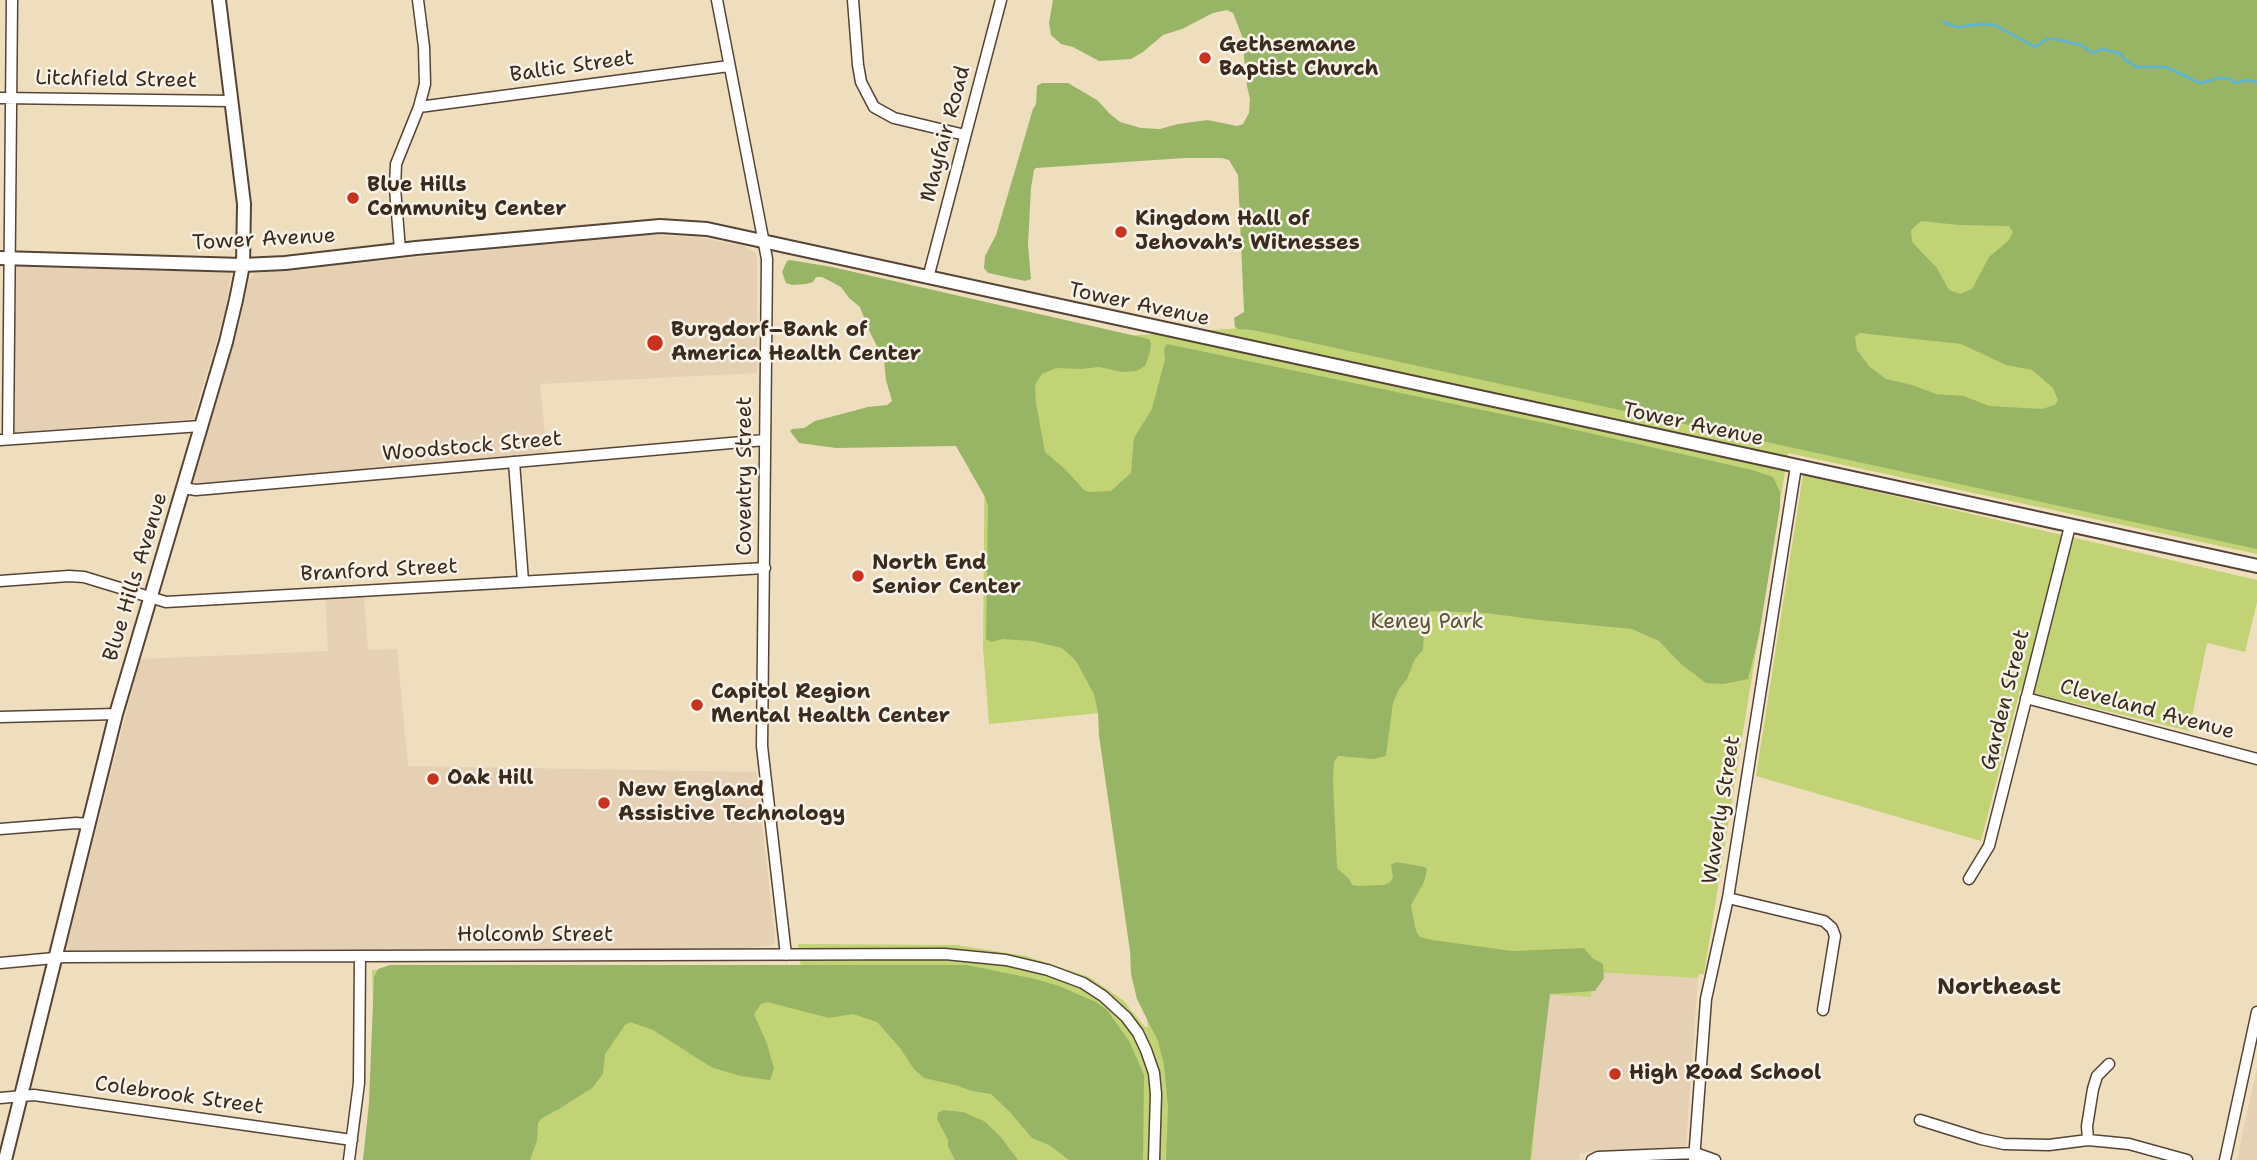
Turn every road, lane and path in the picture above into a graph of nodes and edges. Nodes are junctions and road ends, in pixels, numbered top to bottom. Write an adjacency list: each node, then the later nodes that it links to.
1 (12, 0): 9 (street)
2 (219, 0): 10 (main road, Blue Hills Avenue)
3 (418, 0): 11 (street)
4 (717, 0): 7 (street, Coventry Street)
5 (853, 0): 12 (street)
6 (1001, 0): 12 (street, Mayfair Road)
7 (729, 66): 11 (street, Baltic Street); 13 (street, Coventry Street)
8 (0, 97): 9 (street, Litchfield Street)
9 (13, 98): 10 (street, Litchfield Street); 15 (street)
10 (231, 101): 16 (main road, Blue Hills Avenue)
11 (419, 107): 14 (street)
12 (965, 135): 17 (street, Mayfair Road)
13 (764, 241): 14 (main road, Tower Avenue); 17 (main road, Tower Avenue); 20 (street, Coventry Street)
14 (400, 250): 16 (main road, Tower Avenue)
15 (5, 258): 16 (main road, Tower Avenue); 19 (street)
16 (243, 265): 18 (main road, Blue Hills Avenue)
17 (928, 278): 22 (main road, Tower Avenue)
18 (201, 426): 19 (street); 23 (main road, Blue Hills Avenue)
19 (4, 439)
20 (765, 440): 21 (street, Woodstock Street); 26 (street, Coventry Street)
21 (514, 463): 23 (street, Woodstock Street); 28 (street)
22 (1796, 467): 24 (main road, Tower Avenue); 37 (street, Waverly Street)
23 (183, 488): 29 (main road, Blue Hills Avenue)
24 (2070, 526): 25 (main road, Tower Avenue); 30 (street, Garden Street)
25 (2257, 566)
26 (765, 568): 28 (street, Branford Street); 38 (street, Coventry Street)
27 (0, 581): 29 (street, Branford Street)
28 (523, 582): 29 (street, Branford Street)
29 (150, 598): 31 (main road, Blue Hills Avenue)
30 (2026, 698): 33 (street, Cleveland Avenue); 36 (street, Garden Street)
31 (116, 714): 32 (street); 34 (main road, Blue Hills Avenue)
32 (0, 717)
33 (2257, 759)
34 (89, 824): 35 (street); 40 (main road, Blue Hills Avenue)
35 (0, 829)
36 (1969, 880)
37 (1728, 898): 42 (street); 50 (street, Waverly Street)
38 (786, 955): 39 (street, Holcomb Street); 53 (street, Holcomb Street)
39 (360, 956): 40 (street, Holcomb Street); 48 (street)
40 (55, 957): 41 (street, Holcomb Street); 45 (main road, Blue Hills Avenue)
41 (0, 963)
42 (1824, 1010)
43 (2257, 1013): 57 (street)
44 (2109, 1064): 49 (street)
45 (21, 1095): 46 (street, Colebrook Street); 48 (street, Colebrook Street); 51 (main road, Blue Hills Avenue)
46 (0, 1098)
47 (1920, 1120): 49 (street)
48 (352, 1140): 52 (street)
49 (2088, 1140): 56 (street)
50 (1695, 1157): 54 (street); 55 (street)
51 (5, 1160)
52 (349, 1160)
53 (1154, 1160)
54 (1592, 1160)
55 (1715, 1160)
56 (2187, 1160)
57 (2225, 1160)

